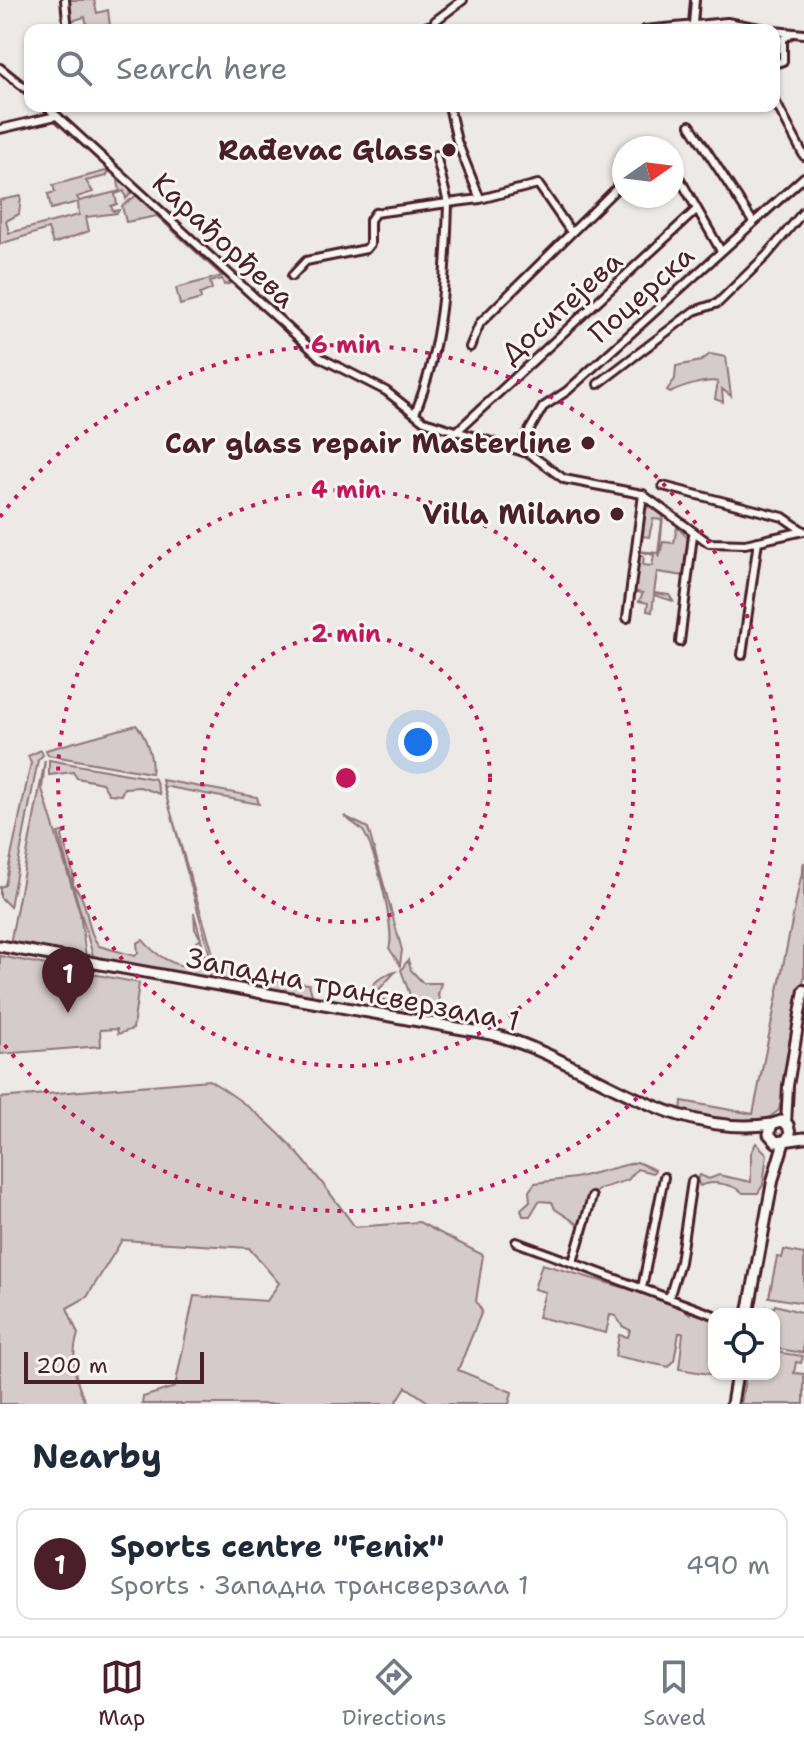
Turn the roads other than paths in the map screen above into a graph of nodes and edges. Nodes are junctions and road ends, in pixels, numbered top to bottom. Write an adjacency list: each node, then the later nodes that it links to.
1 (65, 0): 4 (street)
2 (463, 0): 5 (street)
3 (695, 0): 6 (street)
4 (67, 24)
5 (436, 24)
6 (693, 24): 7 (street)
7 (738, 24)
8 (780, 32): 9 (street)
9 (791, 34): 10 (street); 11 (street)
10 (804, 34)
11 (780, 62)
12 (0, 68): 13 (street)
13 (24, 87)
14 (780, 110): 21 (street)
15 (52, 112): 17 (street, Карађорђева)
16 (450, 112): 25 (street)
17 (56, 116): 19 (street); 35 (street, Карађорђева)
18 (690, 125): 29 (street)
19 (0, 129)
20 (436, 155): 26 (street)
21 (804, 156)
22 (804, 177): 29 (street, Поцерска)
23 (684, 189): 27 (street)
24 (612, 193): 30 (street)
25 (480, 199): 26 (street); 30 (street)
26 (448, 203): 32 (street); 35 (street)
27 (695, 211): 31 (street); 36 (street, Доситејева)
28 (804, 211): 34 (street)
29 (753, 222): 31 (street, Поцерска)
30 (571, 232): 33 (street)
31 (721, 251): 37 (street, Поцерска)
32 (292, 276)
33 (470, 347)
34 (598, 384)
35 (415, 413): 36 (street, Карађорђева)
36 (455, 433): 37 (street, Карађорђева)
37 (518, 450): 39 (street, Карађорђева)
38 (663, 486): 40 (street)
39 (643, 494): 41 (street, Карађорђева); 43 (street)
40 (804, 531): 42 (street, Карађорђева)
41 (693, 535): 42 (street, Карађорђева); 44 (street)
42 (758, 541): 45 (street)
43 (627, 618)
44 (680, 642)
45 (742, 655)
46 (0, 946): 49 (main road, Западна трансверзала 1)
47 (804, 990): 48 (street)
48 (788, 1086): 50 (street); 51 (street)
49 (732, 1124): 50 (main road, Западна трансверзала 1); 53 (main road, Западна трансверзала 1)
50 (773, 1124): 51 (main road, Западна трансверзала 1); 53 (main road)
51 (788, 1125): 52 (main road, Западна трансверзала 1); 54 (main road)
52 (804, 1136): 54 (main road)
53 (771, 1138): 54 (main road, Западна трансверзала 1); 56 (main road)
54 (785, 1141): 56 (main road)
55 (664, 1177): 61 (street)
56 (773, 1179): 63 (main road)
57 (692, 1181): 62 (street)
58 (592, 1197): 60 (street)
59 (516, 1242): 60 (street)
60 (573, 1262): 61 (street)
61 (642, 1288): 62 (street)
62 (669, 1298): 64 (street)
63 (749, 1308)
64 (708, 1313)
65 (736, 1380): 66 (main road)
66 (732, 1404)

